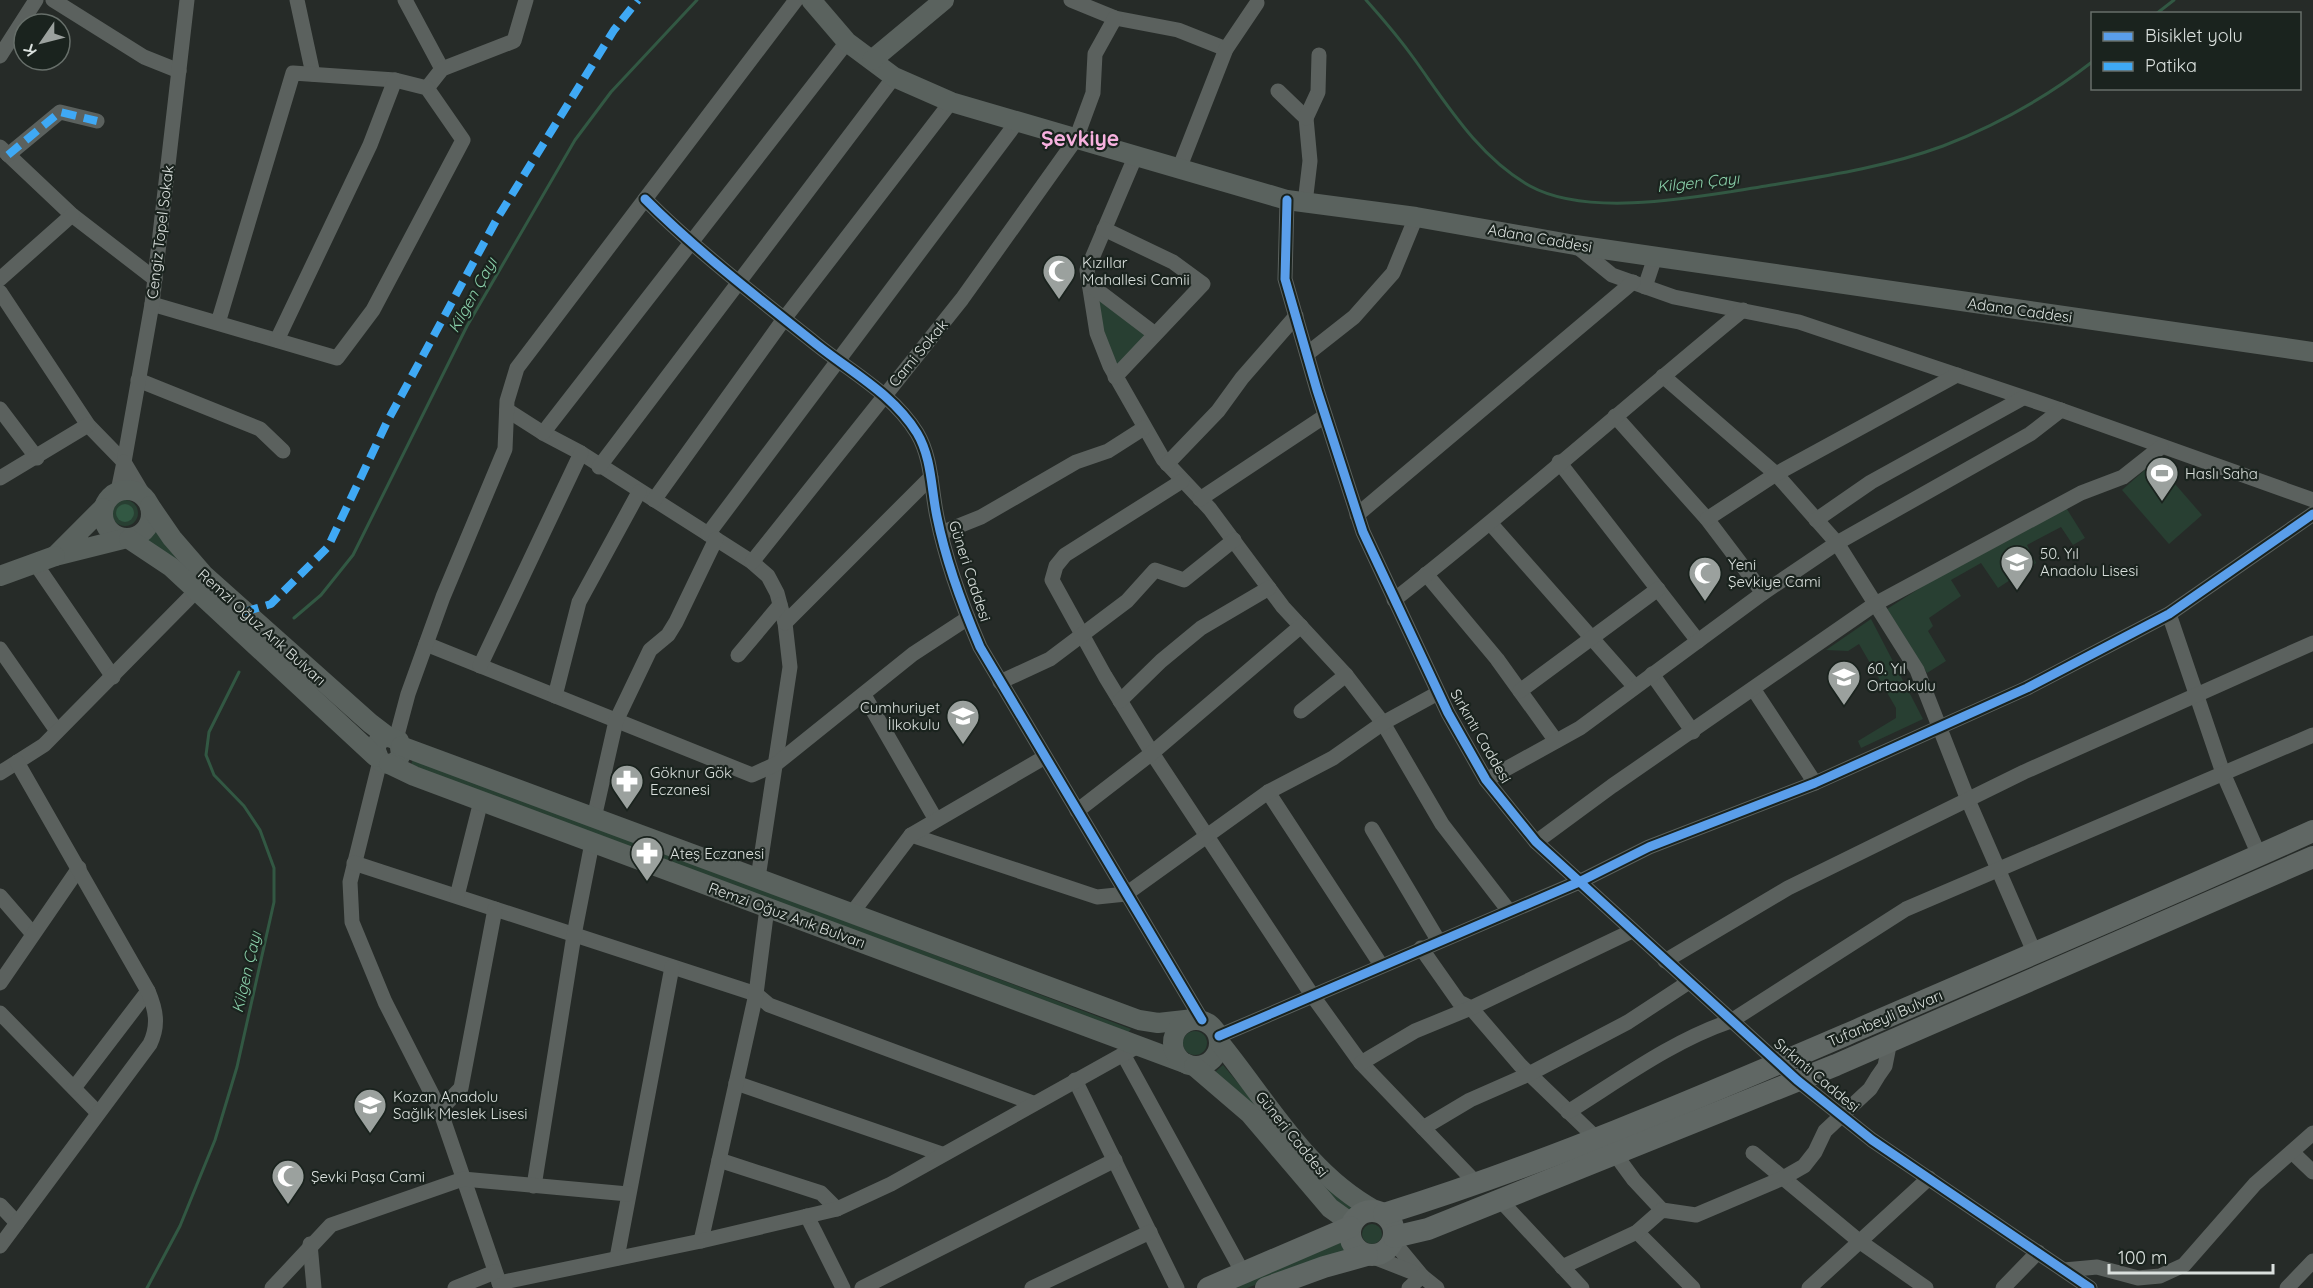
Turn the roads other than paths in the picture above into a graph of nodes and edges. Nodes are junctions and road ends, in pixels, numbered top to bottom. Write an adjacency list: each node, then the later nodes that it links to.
1 (36, 0): 16 (street)
2 (53, 0): 19 (street)
3 (187, 0): 19 (street, Cengiz Topel Sokak)
4 (297, 0): 20 (street)
5 (405, 0): 18 (street)
6 (526, 0): 18 (street)
7 (796, 0): 33 (street)
8 (811, 0): 13 (main road, Adana Caddesi)
9 (944, 0): 17 (main road)
10 (1071, 0): 12 (street)
11 (1257, 3): 14 (street)
12 (1115, 18): 14 (street); 29 (street, Cami Sokak)
13 (848, 42): 17 (main road, Adana Caddesi); 39 (street)
14 (1226, 49): 32 (street)
15 (1319, 55): 26 (street)
16 (0, 56)
17 (872, 60): 21 (main road, Adana Caddesi)
18 (442, 69): 23 (street)
19 (179, 71): 43 (street, Cengiz Topel Sokak)
20 (313, 74): 22 (street); 52 (street)
21 (894, 77): 25 (main road, Adana Caddesi); 44 (street)
22 (395, 80): 23 (street); 55 (street)
23 (427, 88): 55 (street)
24 (1278, 91): 26 (street)
25 (951, 102): 28 (main road, Adana Caddesi); 51 (street)
26 (1306, 118): 34 (street, Sırkıntı Caddesi)
27 (97, 122): 30 (street)
28 (1017, 122): 29 (main road, Adana Caddesi); 58 (street)
29 (1076, 139): 31 (main road, Adana Caddesi); 63 (street, Cami Sokak)
30 (4, 151): 35 (street)
31 (1137, 155): 32 (main road, Adana Caddesi); 37 (street)
32 (1179, 169): 34 (main road, Adana Caddesi)
33 (645, 199): 39 (street, Güneri Caddesi); 66 (street)
34 (1296, 201): 36 (main road, Adana Caddesi); 50 (street, Sırkıntı Caddesi)
35 (72, 215): 42 (street); 43 (street)
36 (1416, 217): 38 (main road, Adana Caddesi); 57 (street)
37 (1104, 229): 45 (street); 53 (street)
38 (1514, 234): 40 (main road, Adana Caddesi); 54 (main road)
39 (689, 243): 44 (street, Güneri Caddesi); 72 (street)
40 (1575, 245): 41 (main road, Adana Caddesi); 46 (street)
41 (1655, 256): 46 (street); 56 (main road, Adana Caddesi)
42 (0, 279)
43 (155, 279): 48 (street, Cengiz Topel Sokak)
44 (738, 282): 51 (street, Güneri Caddesi); 80 (street)
45 (1089, 284): 53 (street); 61 (street)
46 (1639, 285): 49 (street); 93 (street)
47 (0, 292): 70 (street)
48 (152, 304): 52 (street); 62 (street, Cengiz Topel Sokak)
49 (1743, 310): 59 (street); 60 (street)
50 (1296, 316): 57 (street, Sırkıntı Caddesi); 79 (street)
51 (784, 319): 58 (street, Güneri Caddesi); 88 (street)
52 (218, 323): 55 (street)
53 (1155, 334): 61 (street)
54 (2313, 339)
55 (277, 340)
56 (2313, 352)
57 (1307, 354): 68 (street, Sırkıntı Caddesi)
58 (837, 360): 63 (street, Güneri Caddesi); 98 (street)
59 (1957, 375): 64 (street); 81 (street)
60 (1663, 376): 69 (street); 81 (street)
61 (1115, 377): 71 (street)
62 (138, 380): 74 (street); 77 (street, Cengiz Topel Sokak)
63 (884, 394): 82 (street, Güneri Caddesi); 103 (street, Cami Sokak)
64 (2023, 398): 67 (street); 95 (street)
65 (0, 409): 76 (street)
66 (507, 410): 72 (street); 121 (street)
67 (2061, 410): 73 (street); 101 (street)
68 (1325, 416): 87 (street); 93 (street, Sırkıntı Caddesi)
69 (1615, 416): 78 (street); 94 (street)
70 (88, 425): 76 (street); 77 (street)
71 (1144, 428): 79 (street); 97 (street)
72 (543, 433): 75 (street)
73 (2161, 447): 89 (street); 112 (street)
74 (283, 451)
75 (580, 453): 80 (street); 125 (street)
76 (37, 458): 83 (street)
77 (124, 462): 85 (street, Cengiz Topel Sokak); 90 (street)
78 (1559, 462): 96 (street); 108 (street)
79 (1167, 464): 84 (street)
80 (599, 466): 86 (street)
81 (1776, 474): 94 (street); 95 (street)
82 (931, 477): 97 (street, Güneri Caddesi); 116 (street)
83 (0, 478)
84 (1182, 481): 87 (street); 118 (street)
85 (118, 491): 90 (main road); 91 (main road)
86 (639, 492): 88 (street); 135 (street)
87 (1200, 499): 100 (street)
88 (654, 500): 98 (street)
89 (2313, 500)
90 (148, 503): 99 (main road); 145 (main road, Remzi Oğuz Arık Bulvarı)
91 (103, 508): 99 (main road, Remzi Oğuz Arık Bulvarı); 102 (main road)
92 (2313, 514): 114 (street)
93 (1357, 515): 111 (street, Sırkıntı Caddesi)
94 (1707, 519): 110 (street)
95 (1816, 520): 101 (street)
96 (1491, 524): 105 (street); 119 (street)
97 (941, 533): 115 (street, Güneri Caddesi)
98 (712, 537): 103 (street); 139 (street)
99 (126, 539): 102 (main road); 109 (main road, Remzi Oğuz Arık Bulvarı)
100 (1234, 540): 107 (street); 118 (street)
101 (1837, 543): 110 (street); 112 (street)
102 (55, 556): 104 (main road)
103 (752, 562): 113 (street)
104 (35, 563): 106 (main road); 128 (street)
105 (1426, 574): 111 (street); 132 (street)
106 (0, 576)
107 (1269, 588): 117 (street); 137 (street)
108 (1658, 590): 119 (street); 120 (street)
109 (196, 591): 128 (street); 149 (main road, Remzi Oğuz Arık Bulvarı)
110 (1763, 593): 120 (street)
111 (1394, 600): 133 (street, Sırkıntı Caddesi)
112 (1875, 604): 131 (street); 141 (street)
113 (780, 605): 116 (street); 124 (street)
114 (2169, 615): 136 (street); 141 (street)
115 (968, 618): 129 (street, Güneri Caddesi); 134 (street)
116 (785, 623): 151 (street)
117 (1301, 626): 127 (street); 147 (street)
118 (1081, 633): 129 (street); 137 (street)
119 (1591, 637): 130 (street); 132 (street)
120 (1698, 641): 126 (street)
121 (426, 644): 125 (street); 145 (street)
122 (2313, 644): 136 (street)
123 (0, 650): 142 (street)
124 (738, 655)
125 (480, 666): 135 (street)
126 (1652, 674): 130 (street); 143 (street)
127 (1346, 675): 138 (street); 140 (street)
128 (113, 677): 142 (street)
129 (1000, 682): 148 (street, Güneri Caddesi)
130 (1635, 687): 146 (street)
131 (1754, 690): 143 (street); 155 (street)
132 (1520, 691): 146 (street)
133 (1438, 693): 140 (street); 154 (street, Sırkıntı Caddesi)
134 (864, 695): 151 (street); 161 (street)
135 (555, 696): 139 (street)
136 (2196, 696): 153 (street); 157 (street)
137 (1120, 701): 147 (street)
138 (1301, 711)
139 (616, 721): 151 (street); 160 (street)
140 (1383, 723): 156 (street); 180 (street)
141 (1939, 727): 155 (street); 157 (street)
142 (57, 731): 150 (street)
143 (1693, 732): 166 (street)
144 (2313, 735): 153 (street)
145 (394, 740): 149 (main road); 160 (main road, Remzi Oğuz Arık Bulvarı)
146 (1556, 741): 154 (street)
147 (1152, 753): 159 (street); 165 (street)
148 (1045, 757): 159 (street, Güneri Caddesi); 161 (street)
149 (381, 760): 158 (main road, Remzi Oğuz Arık Bulvarı); 170 (street)
150 (17, 762): 152 (street); 171 (street)
151 (776, 764): 173 (street)
152 (1, 771)
153 (2223, 773): 168 (street); 172 (street)
154 (1486, 780): 166 (street, Sırkıntı Caddesi)
155 (1815, 783): 174 (street)
156 (1268, 792): 165 (street); 189 (street)
157 (1968, 800): 172 (street); 188 (street)
158 (481, 801): 167 (main road, Remzi Oğuz Arık Bulvarı); 177 (street)
159 (1077, 811): 175 (street, Güneri Caddesi)
160 (594, 818): 173 (main road, Remzi Oğuz Arık Bulvarı)
161 (936, 820): 164 (street)
162 (1372, 829): 185 (street)
163 (2313, 831): 168 (highway, Tufanbeyli Bulvarı)
164 (910, 834): 175 (street); 181 (street)
165 (1207, 837): 175 (street); 195 (street)
166 (1536, 842): 174 (street, Sırkıntı Caddesi)
167 (592, 843): 178 (main road, Remzi Oğuz Arık Bulvarı); 184 (street)
168 (2259, 855): 187 (highway, Tufanbeyli Bulvarı)
169 (2313, 857): 201 (highway, Tufanbeyli Bulvarı)
170 (354, 863): 177 (street); 212 (street)
171 (80, 868): 183 (street); 193 (street)
172 (2000, 869): 187 (street); 199 (street)
173 (758, 878): 181 (main road, Remzi Oğuz Arık Bulvarı)
174 (1579, 882): 180 (street); 182 (street, Sırkıntı Caddesi)
175 (1126, 894): 198 (street, Güneri Caddesi)
176 (0, 896): 183 (street)
177 (457, 896): 179 (street)
178 (767, 908): 194 (street); 202 (main road, Remzi Oğuz Arık Bulvarı)
179 (495, 909): 184 (street); 212 (street)
180 (1509, 911): 185 (street)
181 (852, 913): 198 (main road, Remzi Oğuz Arık Bulvarı)
182 (1632, 931): 188 (street, Sırkıntı Caddesi); 196 (street)
183 (33, 934): 191 (street)
184 (574, 934): 190 (street); 230 (street)
185 (1438, 940): 186 (street)
186 (1421, 948): 189 (street); 196 (street)
187 (2035, 954): 204 (highway, Tufanbeyli Bulvarı)
188 (1665, 961): 192 (street, Sırkıntı Caddesi)
189 (1381, 965): 195 (street)
190 (672, 967): 194 (street); 231 (street)
191 (0, 982)
192 (1689, 982): 199 (street, Sırkıntı Caddesi); 206 (street)
193 (148, 991): 210 (street); 213 (street)
194 (756, 994): 209 (street); 211 (street)
195 (1312, 995): 200 (street); 203 (street)
196 (1471, 1008): 203 (street); 206 (street)
197 (0, 1013): 210 (street)
198 (1198, 1020): 200 (main road, Güneri Caddesi); 205 (main road, Güneri Caddesi)
199 (1731, 1021): 204 (street, Sırkıntı Caddesi); 214 (street)
200 (1219, 1040): 205 (main road); 236 (main road, Güneri Caddesi)
201 (1890, 1041): 208 (highway, Tufanbeyli Bulvarı); 215 (street)
202 (1130, 1050): 205 (main road, Remzi Oğuz Arık Bulvarı); 207 (street); 253 (street)
203 (1361, 1063): 216 (street)
204 (1778, 1064): 208 (street, Sırkıntı Caddesi); 218 (highway, Tufanbeyli Bulvarı)
205 (1191, 1065): 239 (main road, Güneri Caddesi)
206 (1529, 1074): 214 (street); 216 (street)
207 (1076, 1080): 211 (street); 224 (street)
208 (1797, 1080): 215 (street, Sırkıntı Caddesi); 222 (highway, Tufanbeyli Bulvarı)
209 (736, 1083): 221 (street); 223 (street)
210 (74, 1088): 213 (street)
211 (1033, 1103): 221 (street)
212 (440, 1110): 228 (street)
213 (98, 1113): 238 (street)
214 (1568, 1113): 218 (street)
215 (1842, 1115): 226 (street); 227 (street, Sırkıntı Caddesi)
216 (1423, 1128): 229 (street)
217 (2313, 1133): 219 (street)
218 (1596, 1138): 229 (highway, Tufanbeyli Bulvarı)
219 (2292, 1152): 225 (street); 252 (street)
220 (1753, 1153): 226 (street)
221 (942, 1154): 234 (street)
222 (1616, 1154): 232 (highway, Tufanbeyli Bulvarı); 235 (street)
223 (719, 1160): 234 (street); 243 (street)
224 (1115, 1160): 240 (street); 261 (street)
225 (2313, 1172)
226 (1784, 1178): 235 (street); 244 (street)
227 (1929, 1178): 244 (street); 247 (street, Sırkıntı Caddesi)
228 (464, 1179): 230 (street); 245 (street); 255 (street)
229 (1477, 1184): 236 (highway, Tufanbeyli Bulvarı)
230 (534, 1186): 231 (street)
231 (628, 1194): 249 (street)
232 (1500, 1200): 242 (highway, Tufanbeyli Bulvarı); 251 (street)
233 (0, 1205): 238 (street)
234 (837, 1209): 237 (street)
235 (1662, 1210): 241 (street)
236 (1380, 1212): 239 (highway, Tufanbeyli Bulvarı); 242 (highway)
237 (807, 1216): 243 (street); 260 (street)
238 (17, 1223): 246 (street)
239 (1351, 1225): 248 (highway); 253 (highway, Tufanbeyli Bulvarı)
240 (1150, 1232): 262 (street); 263 (street)
241 (1637, 1232): 251 (street); 269 (street)
242 (1394, 1239): 248 (highway, Tufanbeyli Bulvarı); 254 (street)
243 (701, 1241): 249 (street)
244 (1859, 1241): 270 (street); 271 (street)
245 (310, 1244): 257 (street); 258 (street)
246 (0, 1246)
247 (2038, 1252): 252 (street, Sırkıntı Caddesi); 272 (street)
248 (1369, 1255): 254 (street); 265 (highway, Tufanbeyli Bulvarı)
249 (617, 1258): 255 (street)
250 (2313, 1261): 256 (street)
251 (1563, 1267): 268 (street)
252 (2064, 1270): 273 (street, Sırkıntı Caddesi)
253 (1243, 1273): 264 (highway, Tufanbeyli Bulvarı)
254 (1422, 1276): 266 (street); 267 (street)
255 (498, 1281): 259 (street)
256 (2290, 1287)
257 (272, 1288)
258 (315, 1288)
259 (454, 1288)
260 (843, 1288)
261 (862, 1288)
262 (1032, 1288)
263 (1177, 1288)
264 (1208, 1288)
265 (1266, 1288)
266 (1409, 1288)
267 (1437, 1288)
268 (1582, 1288)
269 (1693, 1288)
270 (1809, 1288)
271 (1926, 1288)
272 (2003, 1288)
273 (2090, 1288)

